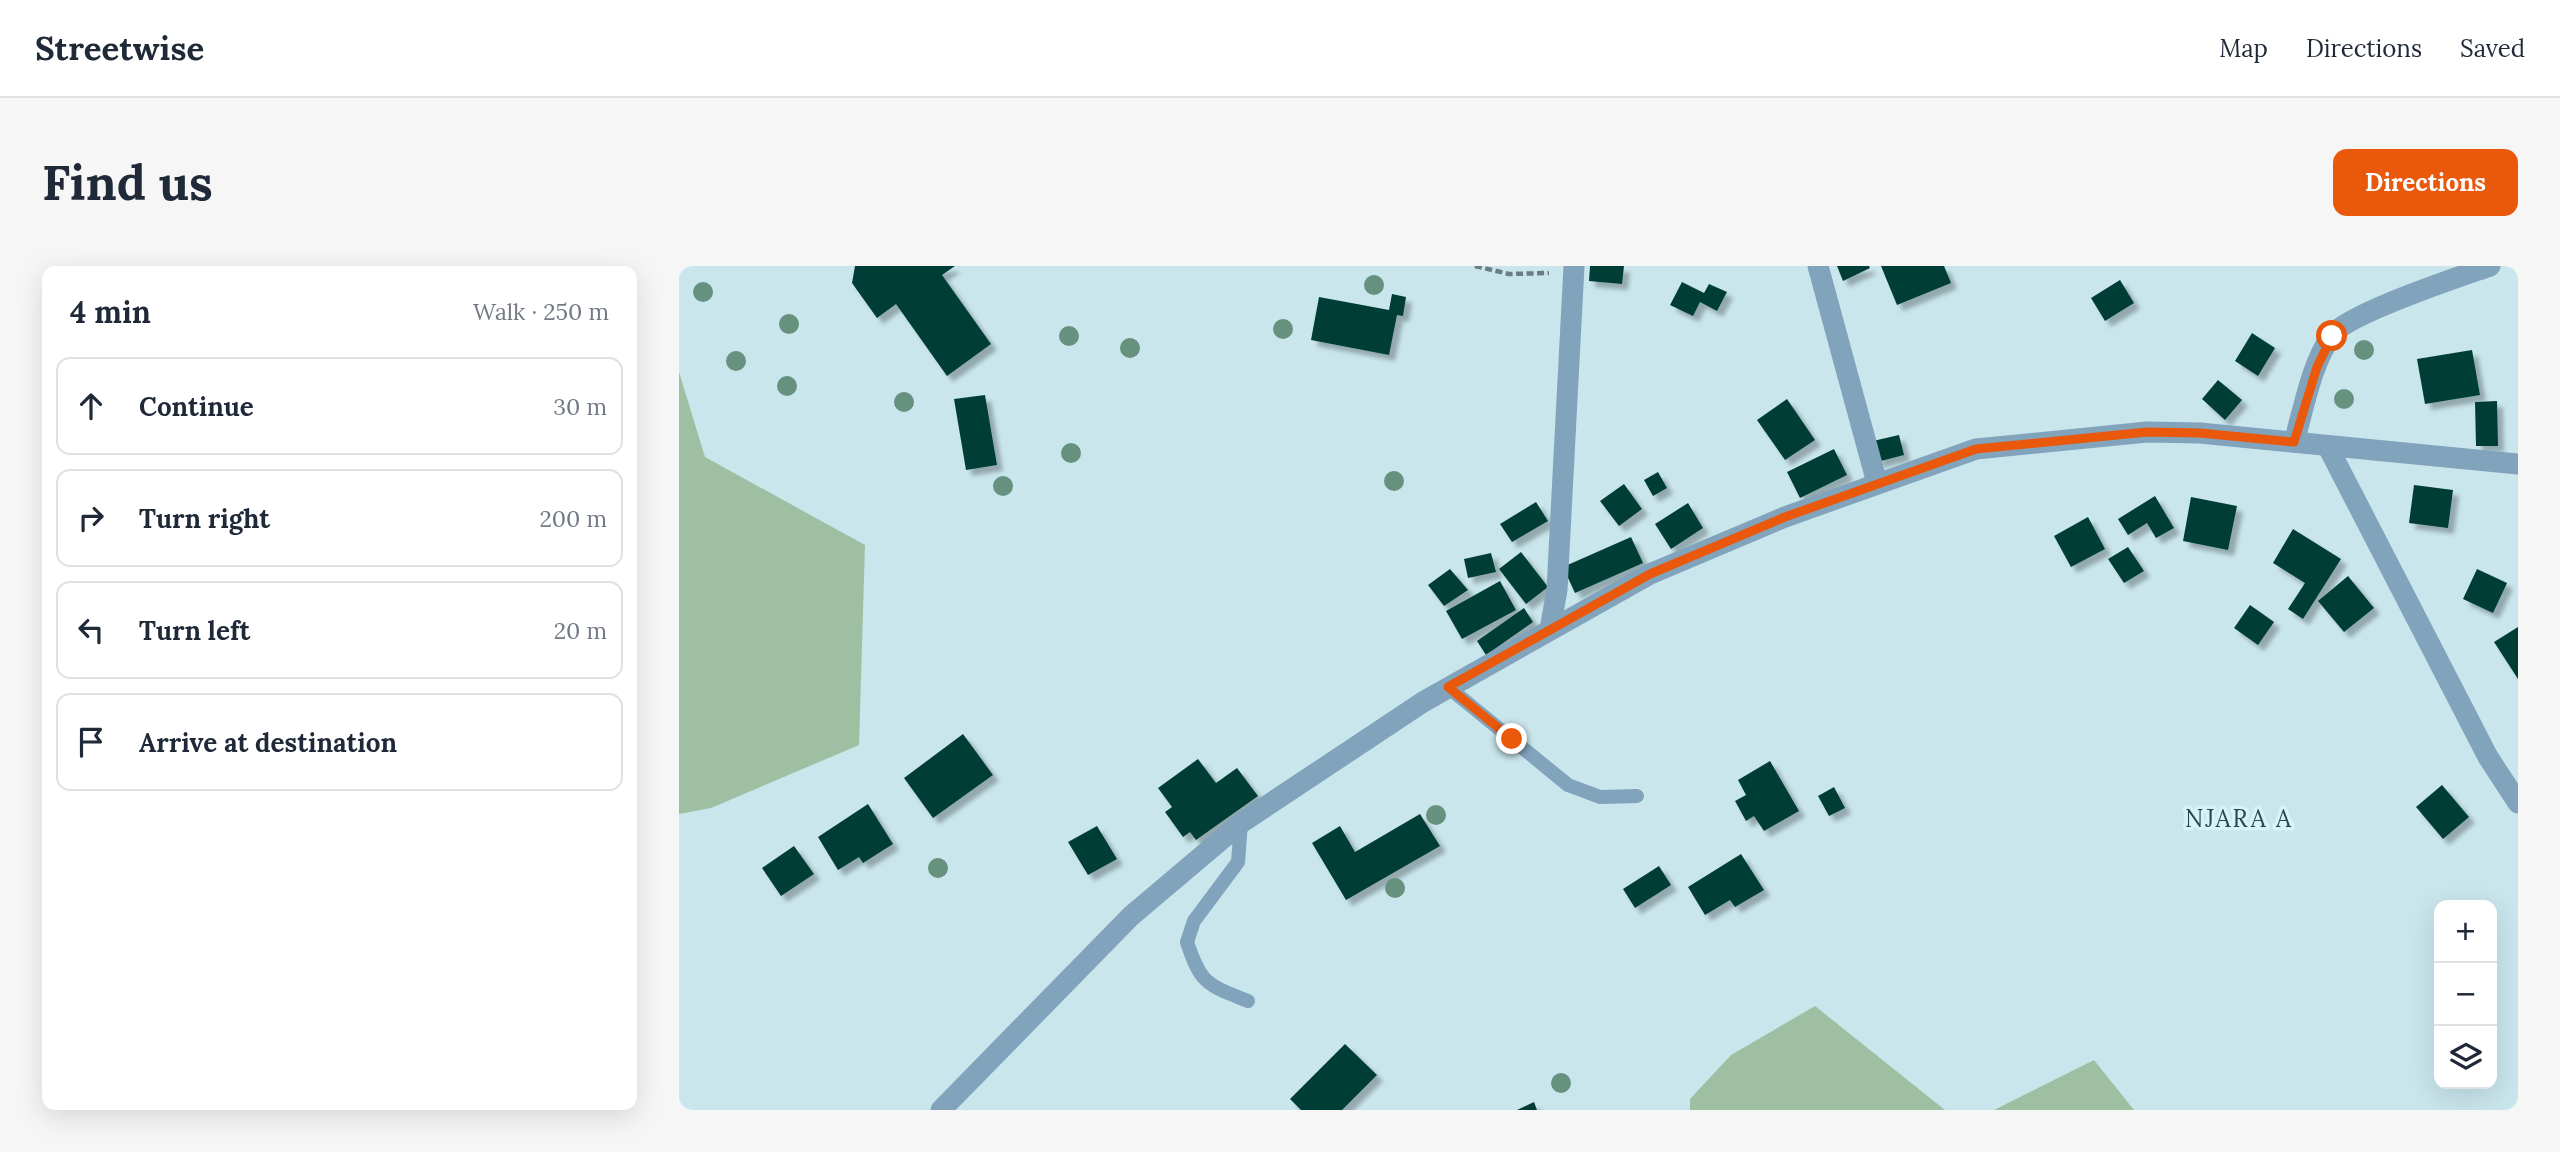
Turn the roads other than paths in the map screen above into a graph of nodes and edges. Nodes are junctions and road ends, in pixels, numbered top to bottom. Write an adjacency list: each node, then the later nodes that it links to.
1 (1818, 266): 7 (street)
2 (2490, 266): 4 (street)
3 (1574, 269): 8 (street)
4 (2294, 442): 5 (street); 7 (street)
5 (2328, 447): 6 (street); 11 (street)
6 (2518, 464)
7 (1877, 483): 8 (street)
8 (1550, 629): 9 (street)
9 (1448, 687): 10 (lane); 12 (street)
10 (1637, 796)
11 (2518, 803)
12 (1241, 824): 13 (lane); 14 (street)
13 (1248, 1001)
14 (941, 1110)

